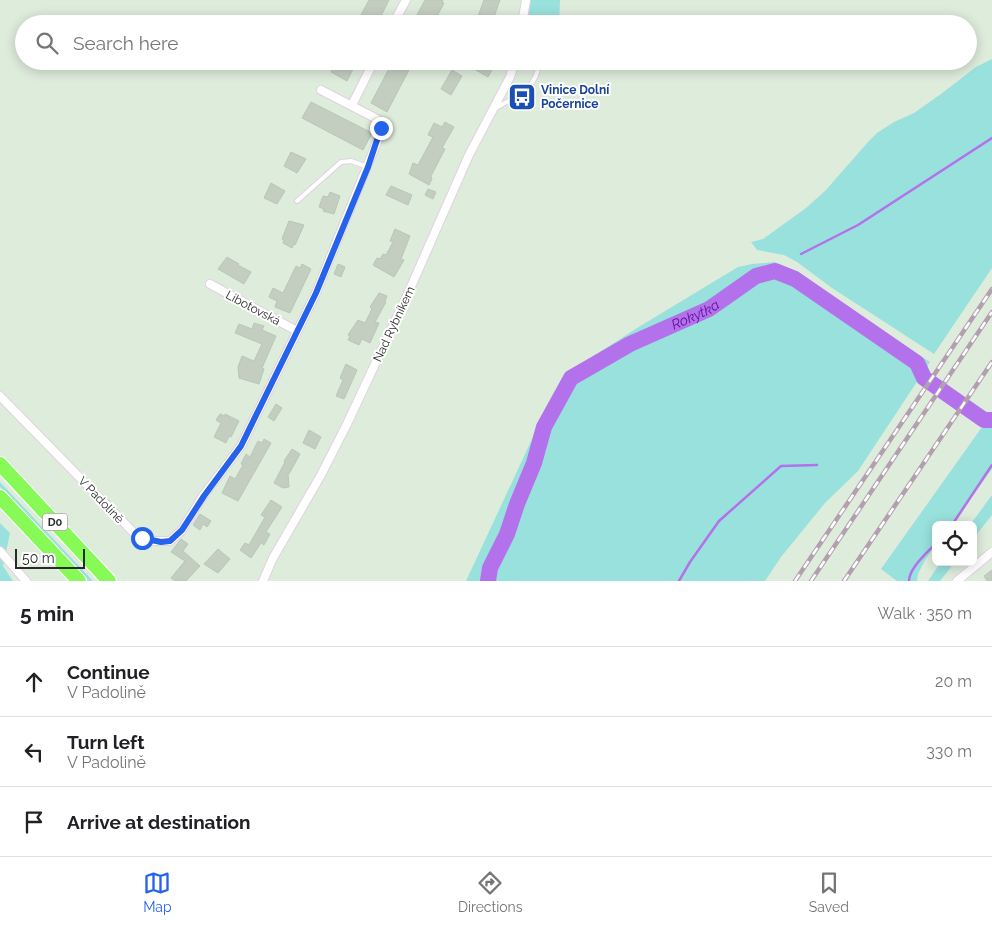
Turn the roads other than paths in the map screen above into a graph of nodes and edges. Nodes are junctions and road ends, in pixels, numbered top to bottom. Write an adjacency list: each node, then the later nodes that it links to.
1 (406, 0): 3 (street)
2 (526, 0): 4 (street)
3 (398, 15)
4 (524, 15)
5 (370, 70): 9 (street)
6 (512, 70): 10 (street, Nad Rybníkem)
7 (537, 70): 10 (lane)
8 (320, 90): 9 (street, V Padolině)
9 (352, 105): 11 (street, V Padolině)
10 (491, 110): 23 (street, Nad Rybníkem)
11 (368, 167): 12 (lane); 14 (street, V Padolině)
12 (297, 201)
13 (210, 284): 14 (street, Libotovská)
14 (297, 331): 15 (street, V Padolině)
15 (0, 396)
16 (0, 464): 22 (highway, D0)
17 (0, 497): 21 (highway, D0)
18 (0, 551): 20 (street)
19 (992, 552): 24 (street)
20 (26, 581)
21 (78, 581)
22 (109, 581)
23 (263, 581)
24 (958, 581)

